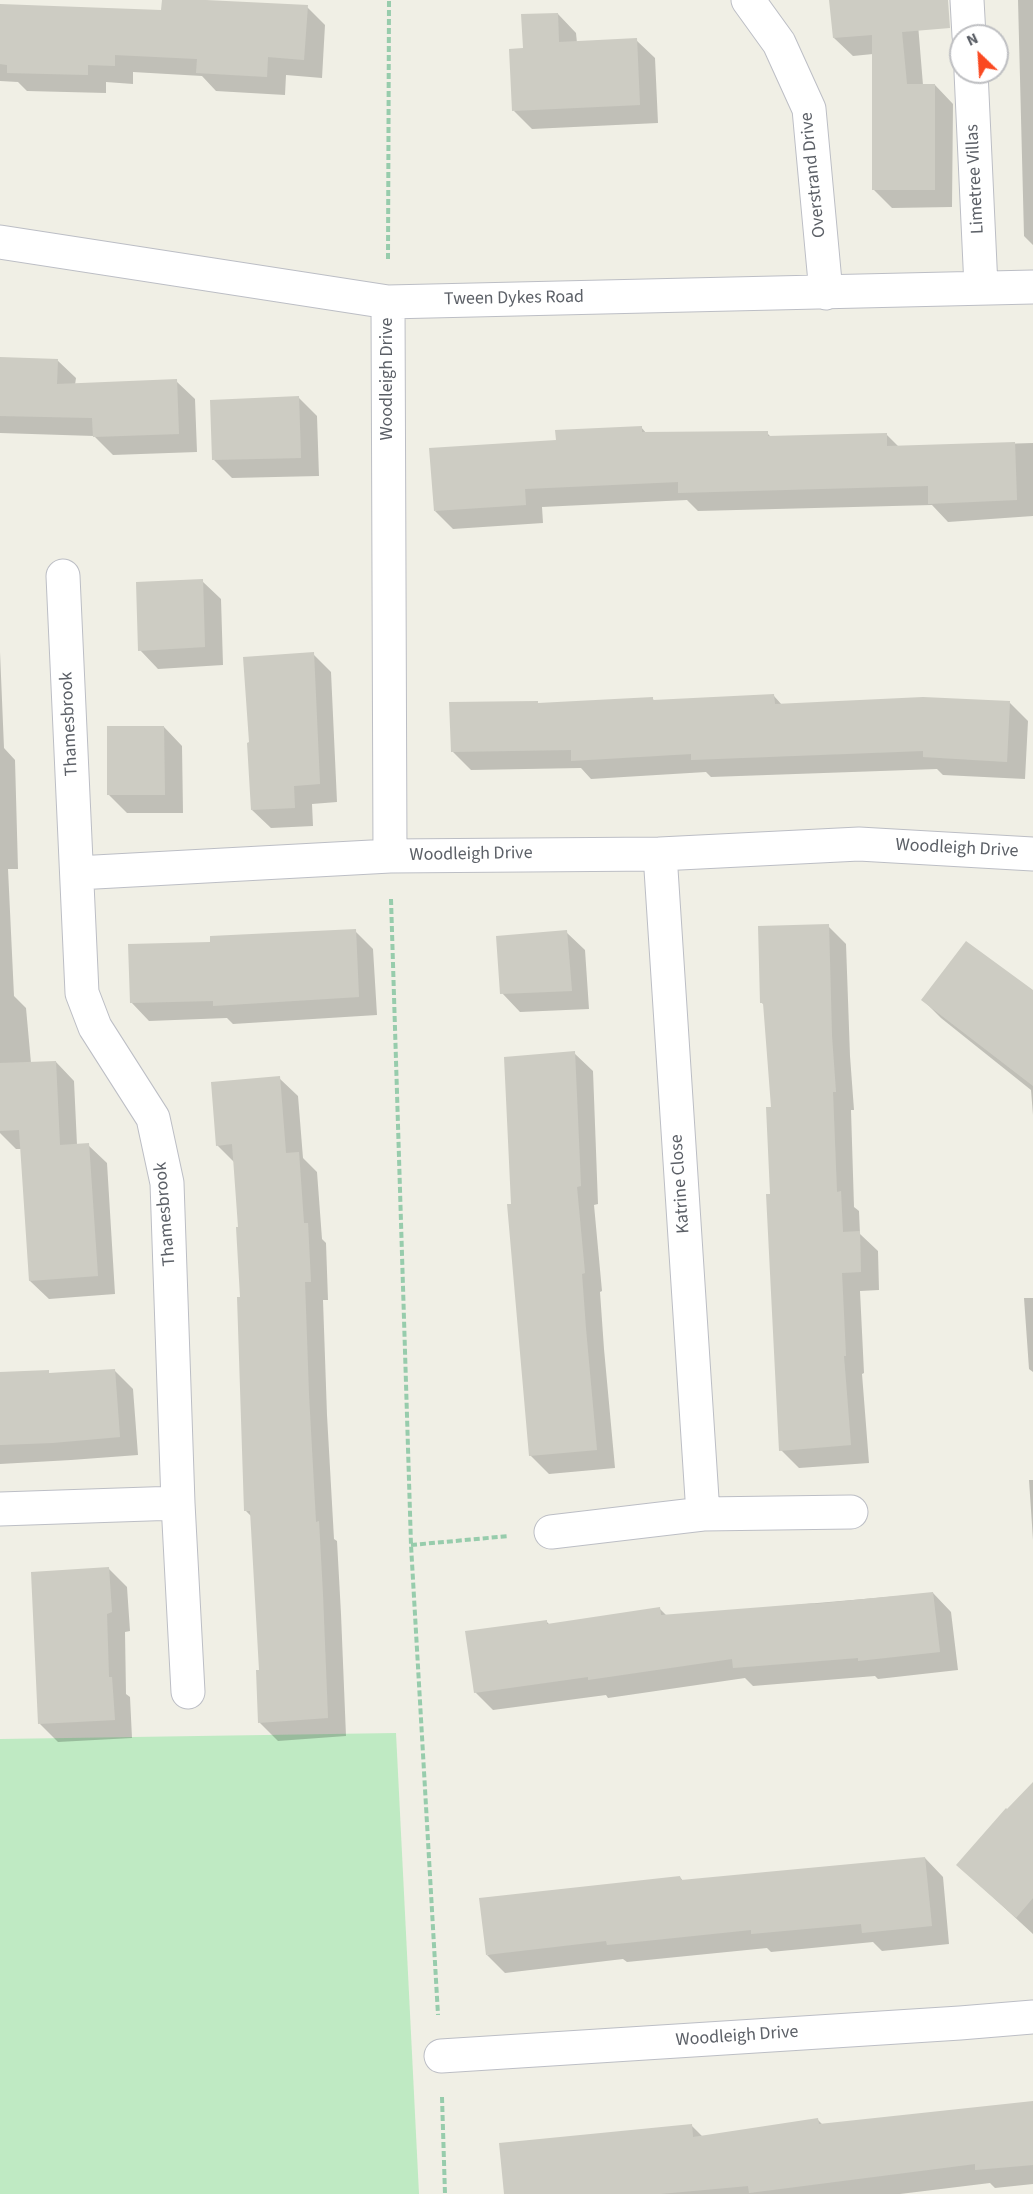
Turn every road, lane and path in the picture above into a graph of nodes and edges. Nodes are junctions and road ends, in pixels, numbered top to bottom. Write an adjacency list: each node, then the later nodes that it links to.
1 (389, 0): 10 (path)
2 (748, 0): 9 (street, Overstrand Drive)
3 (967, 0): 4 (street)
4 (968, 24)
5 (972, 84): 7 (street, Limetree Villas)
6 (0, 242): 10 (street, Tween Dykes Road)
7 (981, 287): 8 (street, Tween Dykes Road); 9 (street, Tween Dykes Road)
8 (1033, 287)
9 (826, 293): 10 (street, Tween Dykes Road)
10 (388, 302): 14 (street, Woodleigh Drive)
11 (63, 576): 15 (street, Thamesbrook)
12 (660, 854): 13 (street, Woodleigh Drive); 14 (street, Woodleigh Drive); 19 (street, Katrine Close)
13 (1033, 854)
14 (390, 856): 15 (street); 21 (path)
15 (77, 873): 16 (street, Thamesbrook)
16 (178, 1503): 17 (street); 22 (street, Thamesbrook)
17 (0, 1509)
18 (851, 1512): 19 (street)
19 (703, 1514): 20 (street)
20 (551, 1532): 21 (path)
21 (411, 1545): 24 (path)
22 (188, 1692)
23 (1033, 2017): 24 (street, Woodleigh Drive)
24 (441, 2056): 25 (path)
25 (445, 2194)

